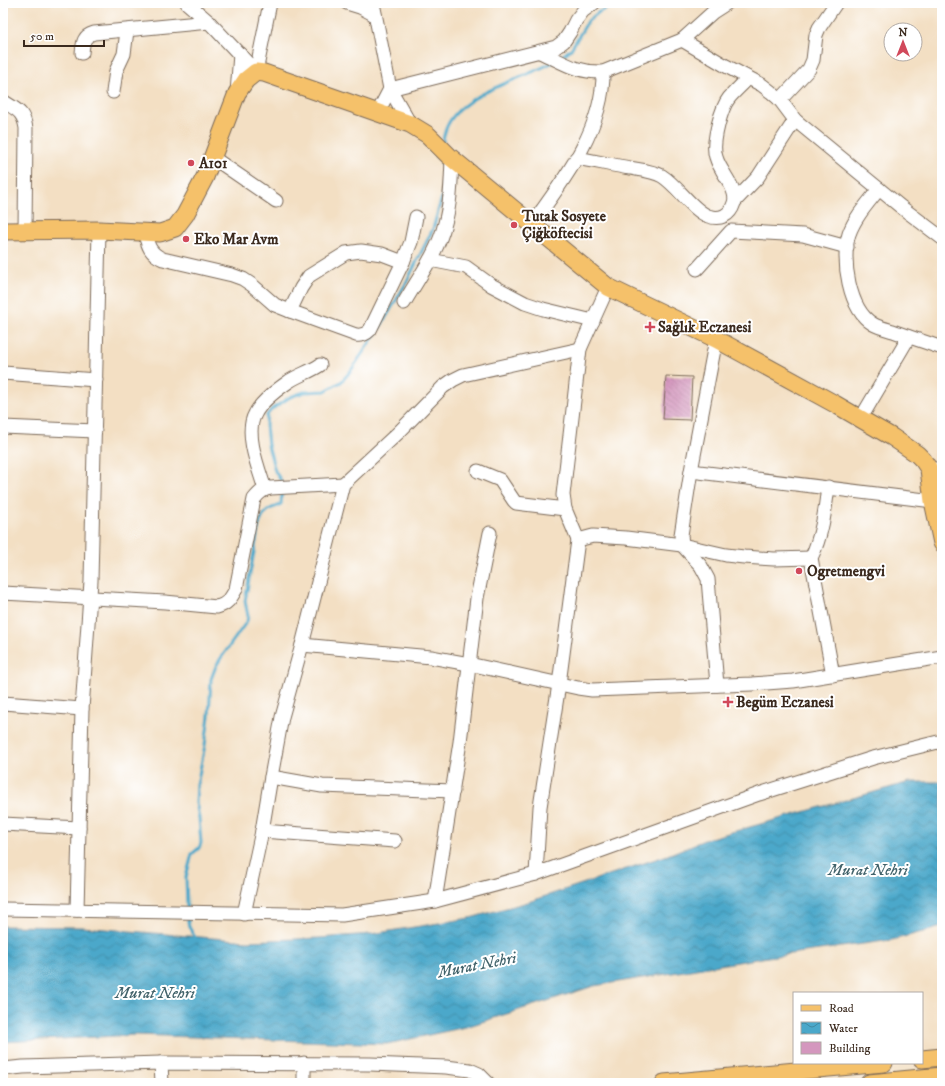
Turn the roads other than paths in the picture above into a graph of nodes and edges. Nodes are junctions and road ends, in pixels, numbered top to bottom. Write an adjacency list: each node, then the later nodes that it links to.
1 (187, 3): 9 (street)
2 (270, 3): 15 (street)
3 (347, 3): 8 (street)
4 (594, 3): 14 (street)
5 (727, 3): 7 (street)
6 (836, 3): 21 (street)
7 (716, 8): 11 (street)
8 (374, 9): 18 (street)
9 (209, 22): 10 (street); 13 (street)
10 (127, 31): 12 (street); 19 (street)
11 (682, 40): 16 (street); 17 (street)
12 (82, 53)
13 (240, 54): 15 (street); 20 (street)
14 (545, 54): 16 (street); 18 (street)
15 (256, 72): 20 (main road); 23 (main road)
16 (603, 72): 28 (street)
17 (748, 78): 21 (street); 31 (street)
18 (390, 88): 23 (street); 25 (street)
19 (113, 92)
20 (237, 93): 27 (main road)
21 (780, 100): 24 (street)
22 (3, 101): 38 (street)
23 (378, 112): 25 (main road)
24 (795, 120): 29 (street); 31 (street)
25 (410, 124): 26 (main road)
26 (451, 157): 34 (main road); 42 (street)
27 (212, 158): 30 (street); 39 (main road)
28 (576, 158): 33 (street); 34 (street)
29 (879, 189): 40 (street); 41 (street)
30 (276, 201)
31 (735, 201): 33 (street)
32 (416, 217): 43 (street)
33 (724, 217): 36 (street)
34 (532, 224): 45 (main road)
35 (99, 230): 38 (main road); 39 (main road); 55 (street)
36 (731, 230): 41 (street); 44 (street)
37 (3, 231): 38 (main road)
38 (25, 231)
39 (144, 231): 47 (street)
40 (942, 238)
41 (847, 247): 49 (street)
42 (430, 260): 46 (street); 48 (street)
43 (403, 262): 47 (street); 47 (street)
44 (697, 269)
45 (608, 287): 48 (street); 50 (main road)
46 (404, 303)
47 (290, 311)
48 (593, 321): 52 (street)
49 (909, 337): 51 (street); 56 (street)
50 (716, 339): 56 (main road); 61 (street)
51 (942, 348)
52 (580, 349): 62 (street); 66 (street)
53 (320, 365): 64 (street)
54 (3, 373): 55 (street)
55 (96, 380): 58 (street)
56 (861, 418): 59 (main road)
57 (3, 427): 58 (street)
58 (95, 430): 75 (street)
59 (935, 469): 65 (main road)
60 (478, 471): 66 (street)
61 (691, 472): 63 (street); 70 (street)
62 (343, 484): 64 (street); 76 (street)
63 (828, 487): 65 (street); 72 (street)
64 (268, 488): 75 (street)
65 (933, 501): 69 (main road)
66 (565, 509): 68 (street)
67 (490, 533): 78 (street)
68 (578, 540): 70 (street); 80 (street)
69 (942, 543)
70 (682, 545): 71 (street); 73 (street)
71 (718, 553): 72 (street); 73 (street)
72 (812, 558): 79 (street)
73 (708, 579): 81 (street)
74 (3, 593): 75 (street)
75 (90, 599): 83 (street)
76 (302, 645): 78 (street); 85 (street)
77 (942, 657): 79 (street)
78 (469, 664): 80 (street); 86 (street)
79 (833, 675): 81 (street)
80 (559, 684): 81 (street); 91 (street)
81 (717, 685)
82 (3, 703): 83 (street)
83 (82, 709): 88 (street)
84 (942, 741): 91 (street)
85 (271, 777): 86 (street); 89 (street)
86 (453, 790): 92 (street)
87 (3, 824): 88 (street)
88 (79, 828): 94 (street)
89 (262, 831): 90 (street); 95 (street)
90 (395, 841)
91 (536, 874): 92 (street)
92 (435, 901): 95 (street)
93 (3, 909): 94 (street)
94 (77, 910): 95 (street)
95 (244, 914)
96 (942, 1058): 97 (main road)
97 (923, 1059)
98 (161, 1063): 99 (street); 101 (street); 103 (street)
99 (304, 1063): 104 (street); 105 (street)
100 (873, 1064): 106 (main road)
101 (3, 1069)
102 (942, 1076): 107 (main road)
103 (162, 1083)
104 (304, 1083)
105 (488, 1083)
106 (664, 1083)
107 (869, 1083)

